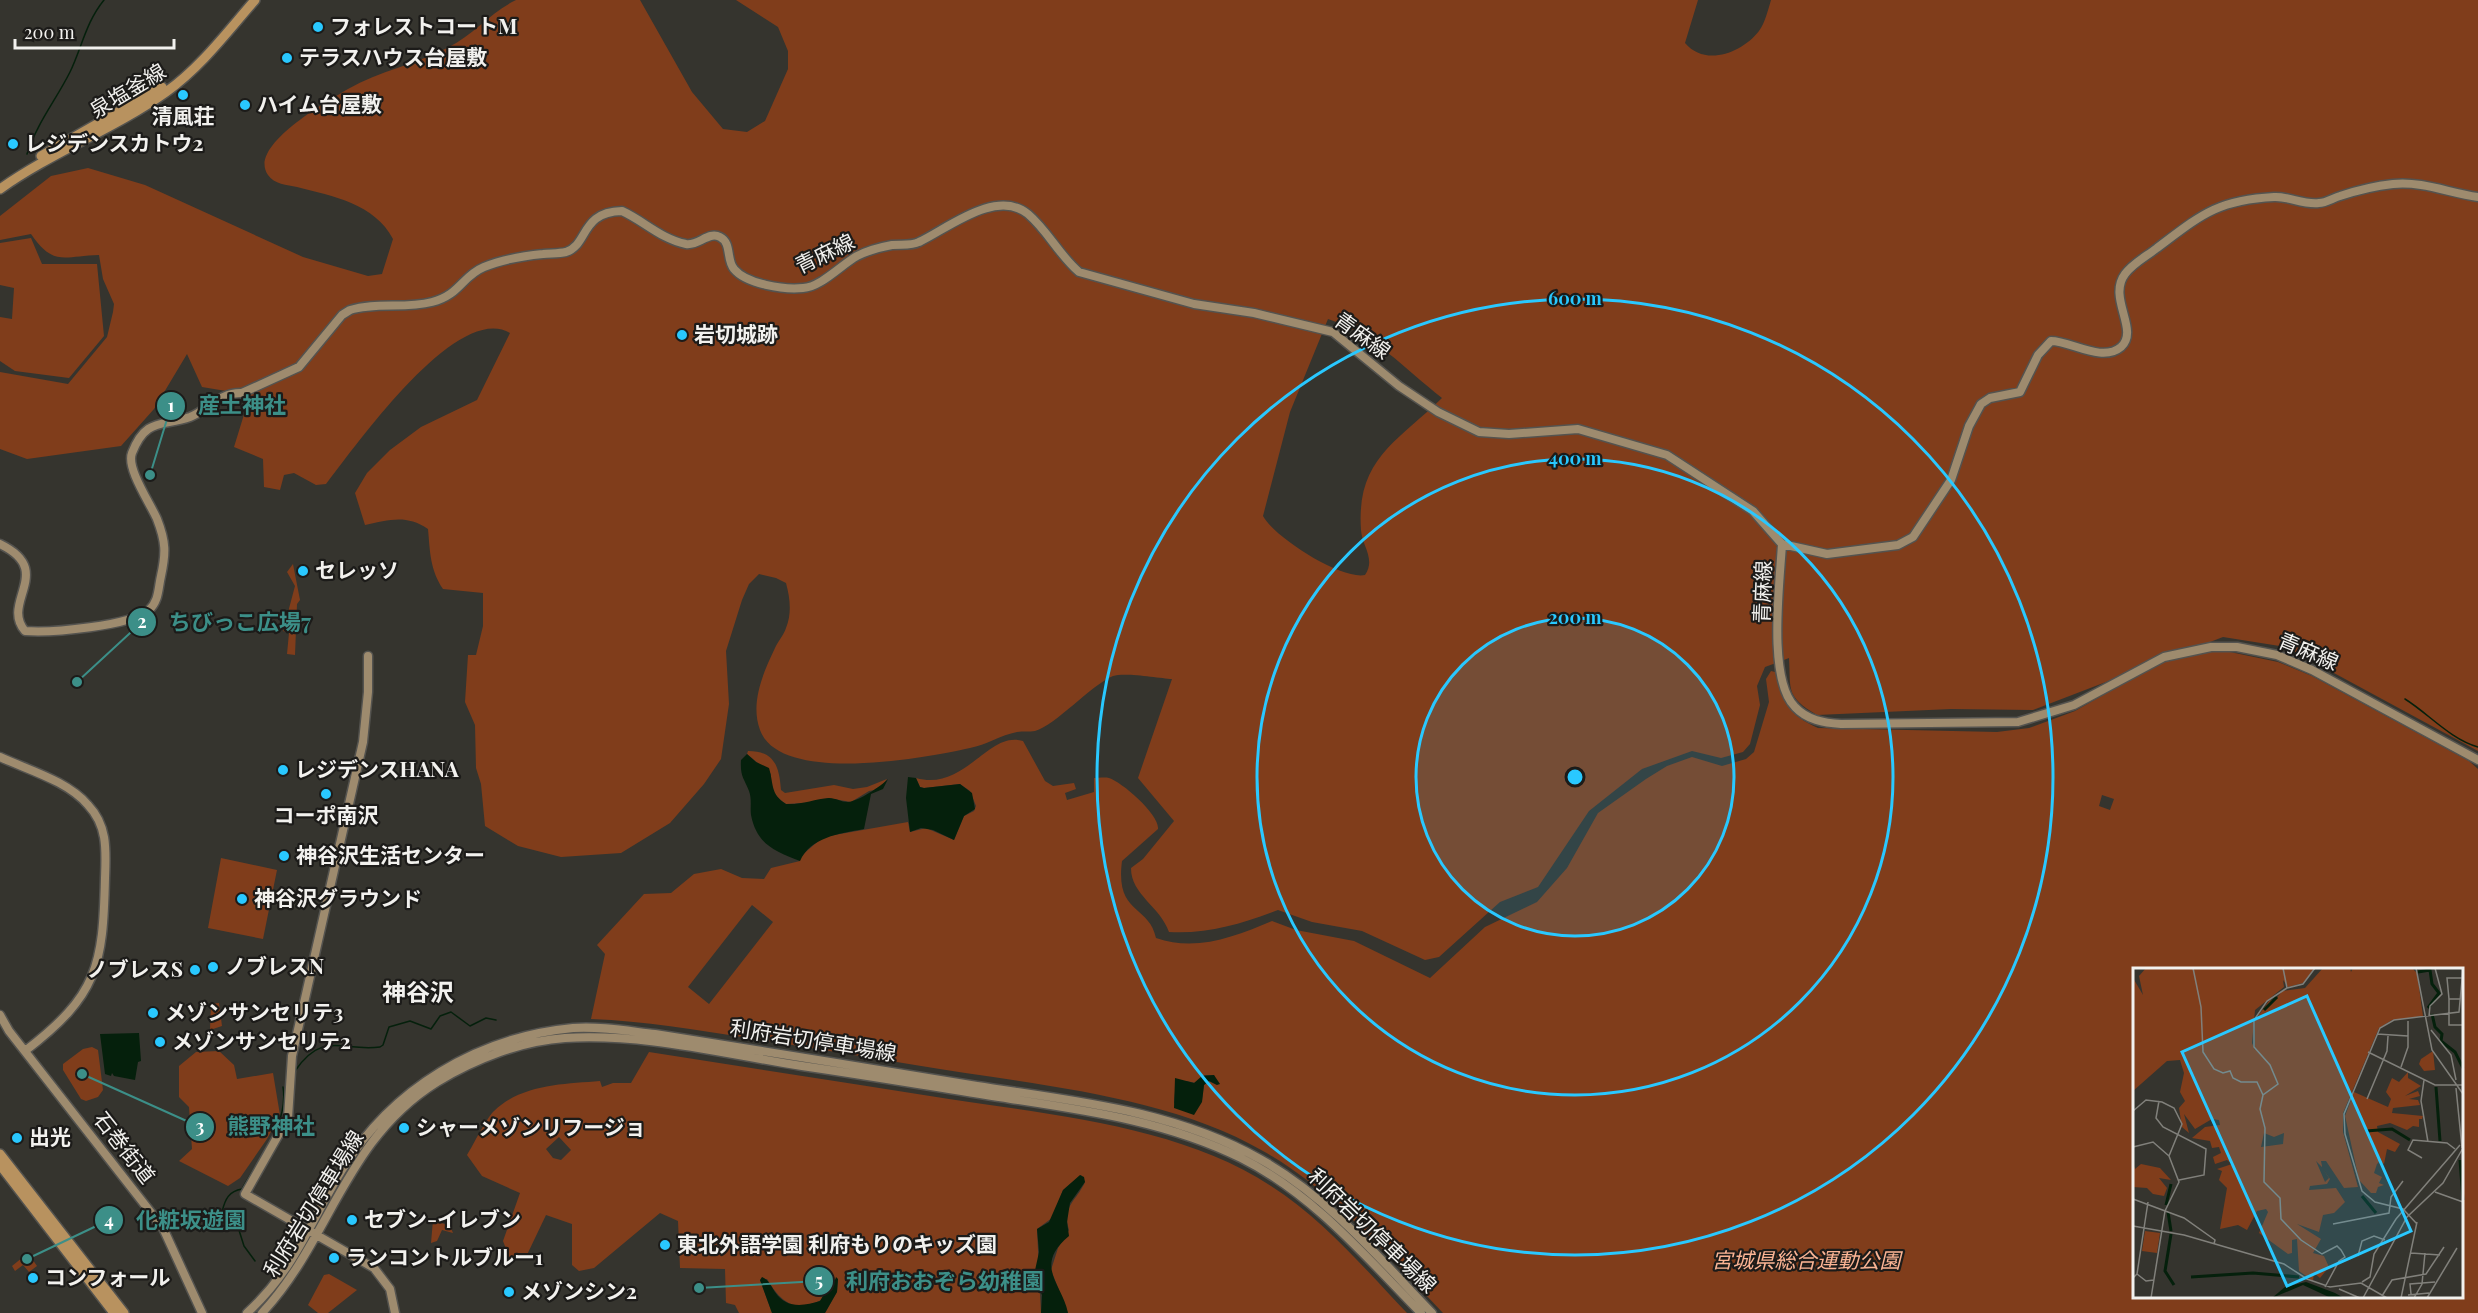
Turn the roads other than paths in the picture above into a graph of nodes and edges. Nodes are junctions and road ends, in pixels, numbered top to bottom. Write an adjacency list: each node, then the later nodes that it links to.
1 (247, 0): 3 (main road, 泉塩釜線)
2 (255, 0): 3 (main road, 泉塩釜線)
3 (155, 96): 4 (main road, 泉塩釜線); 5 (main road, 泉塩釜線)
4 (0, 182)
5 (0, 189)
6 (2478, 197): 8 (street)
7 (0, 544): 8 (street, 青麻線)
8 (1782, 544): 11 (street, 青麻線)
9 (368, 656): 16 (street)
10 (0, 758): 13 (street)
11 (2478, 760)
12 (0, 1015): 13 (street, 石巻街道)
13 (25, 1051): 19 (street, 石巻街道)
14 (0, 1154): 18 (main road)
15 (0, 1165): 17 (main road)
16 (311, 1234): 20 (street, 利府岩切停車場線); 21 (street, 利府岩切停車場線); 22 (street); 23 (street, 利府岩切停車場線); 24 (street, 利府岩切停車場線)
17 (114, 1313)
18 (124, 1313)
19 (202, 1313)
20 (247, 1313)
21 (262, 1313)
22 (395, 1313)
23 (1421, 1313)
24 (1432, 1313)

